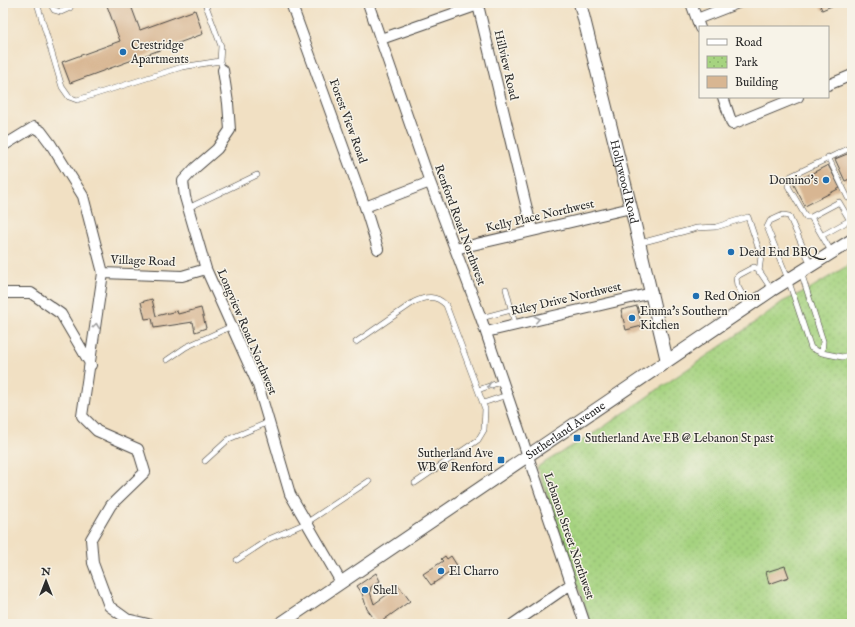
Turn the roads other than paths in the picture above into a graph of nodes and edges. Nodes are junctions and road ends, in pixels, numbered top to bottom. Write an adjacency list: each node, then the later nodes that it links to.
1 (37, 3): 12 (lane)
2 (50, 3): 3 (lane)
3 (72, 3)
4 (206, 3): 12 (lane)
5 (292, 3): 24 (street, Forest View Road)
6 (368, 3): 11 (street, Renford Road Northwest)
7 (580, 3): 26 (street, Hollywood Road)
8 (691, 3): 10 (street)
9 (738, 3): 10 (street)
10 (698, 24)
11 (381, 39): 21 (street, Renford Road Northwest); 29 (street, Hillview Road)
12 (222, 65): 25 (street, Longview Road Northwest)
13 (852, 75): 14 (street)
14 (829, 85)
15 (723, 98): 16 (street)
16 (796, 98)
17 (3, 146): 39 (street)
18 (852, 147): 19 (lane)
19 (828, 157): 22 (lane); 27 (lane)
20 (257, 175): 25 (lane)
21 (430, 182): 24 (street); 34 (street, Renford Road Northwest)
22 (850, 197): 23 (lane)
23 (839, 202): 27 (lane); 28 (lane)
24 (366, 207): 33 (street, Forest View Road)
25 (188, 208): 37 (street, Longview Road Northwest)
26 (631, 208): 29 (street, Kelly Place Northwest); 32 (street, Hollywood Road)
27 (811, 217): 30 (lane)
28 (851, 222): 30 (lane)
29 (532, 230): 34 (street, Kelly Place Northwest)
30 (823, 235): 35 (lane)
31 (852, 240): 35 (street, Sutherland Avenue)
32 (640, 243): 40 (lane); 45 (street, Hollywood Road)
33 (378, 249)
34 (455, 249): 48 (street, Renford Road Northwest)
35 (832, 253): 36 (street, Sutherland Avenue)
36 (812, 265): 38 (street, Sutherland Avenue); 41 (lane)
37 (206, 269): 39 (street, Village Road); 50 (street, Longview Road Northwest)
38 (801, 271): 41 (street, Sutherland Avenue); 53 (lane)
39 (103, 272): 57 (street, one-way to 39)
40 (760, 272): 43 (lane); 46 (lane)
41 (788, 279): 43 (street, Sutherland Avenue); 53 (lane)
42 (506, 290): 47 (lane)
43 (772, 290): 46 (street, Sutherland Avenue)
44 (3, 293): 57 (street)
45 (652, 293): 49 (street, Riley Drive Northwest, one-way to 45); 56 (street, Hollywood Road)
46 (748, 306): 56 (street, Sutherland Avenue)
47 (511, 310): 48 (lane); 49 (lane)
48 (481, 318): 51 (street, Renford Road Northwest)
49 (515, 324): 51 (street, Riley Drive Northwest)
50 (232, 326): 55 (lane); 62 (street, Longview Road Northwest)
51 (486, 332): 58 (street, Renford Road Northwest)
52 (356, 342): 59 (lane)
53 (822, 354): 54 (lane)
54 (852, 354)
55 (167, 360)
56 (667, 361): 63 (street, Sutherland Avenue)
57 (91, 365): 71 (street)
58 (503, 381): 59 (lane, one-way to 59); 60 (street, Renford Road Northwest)
59 (478, 390): 61 (lane)
60 (507, 395): 61 (lane); 63 (street, Renford Road Northwest)
61 (483, 403): 66 (lane)
62 (269, 422): 64 (lane); 67 (street, Longview Road Northwest)
63 (528, 456): 69 (street, Sutherland Avenue); 70 (street, Lebanon Street Northwest)
64 (205, 461)
65 (369, 481): 67 (lane)
66 (415, 483)
67 (306, 523): 68 (lane); 69 (street, Longview Road Northwest)
68 (237, 560)
69 (341, 582): 72 (street, Sutherland Avenue)
70 (571, 584): 73 (street); 74 (street, Lebanon Street Northwest)
71 (148, 624)
72 (280, 624)
73 (513, 624)
74 (585, 624)

